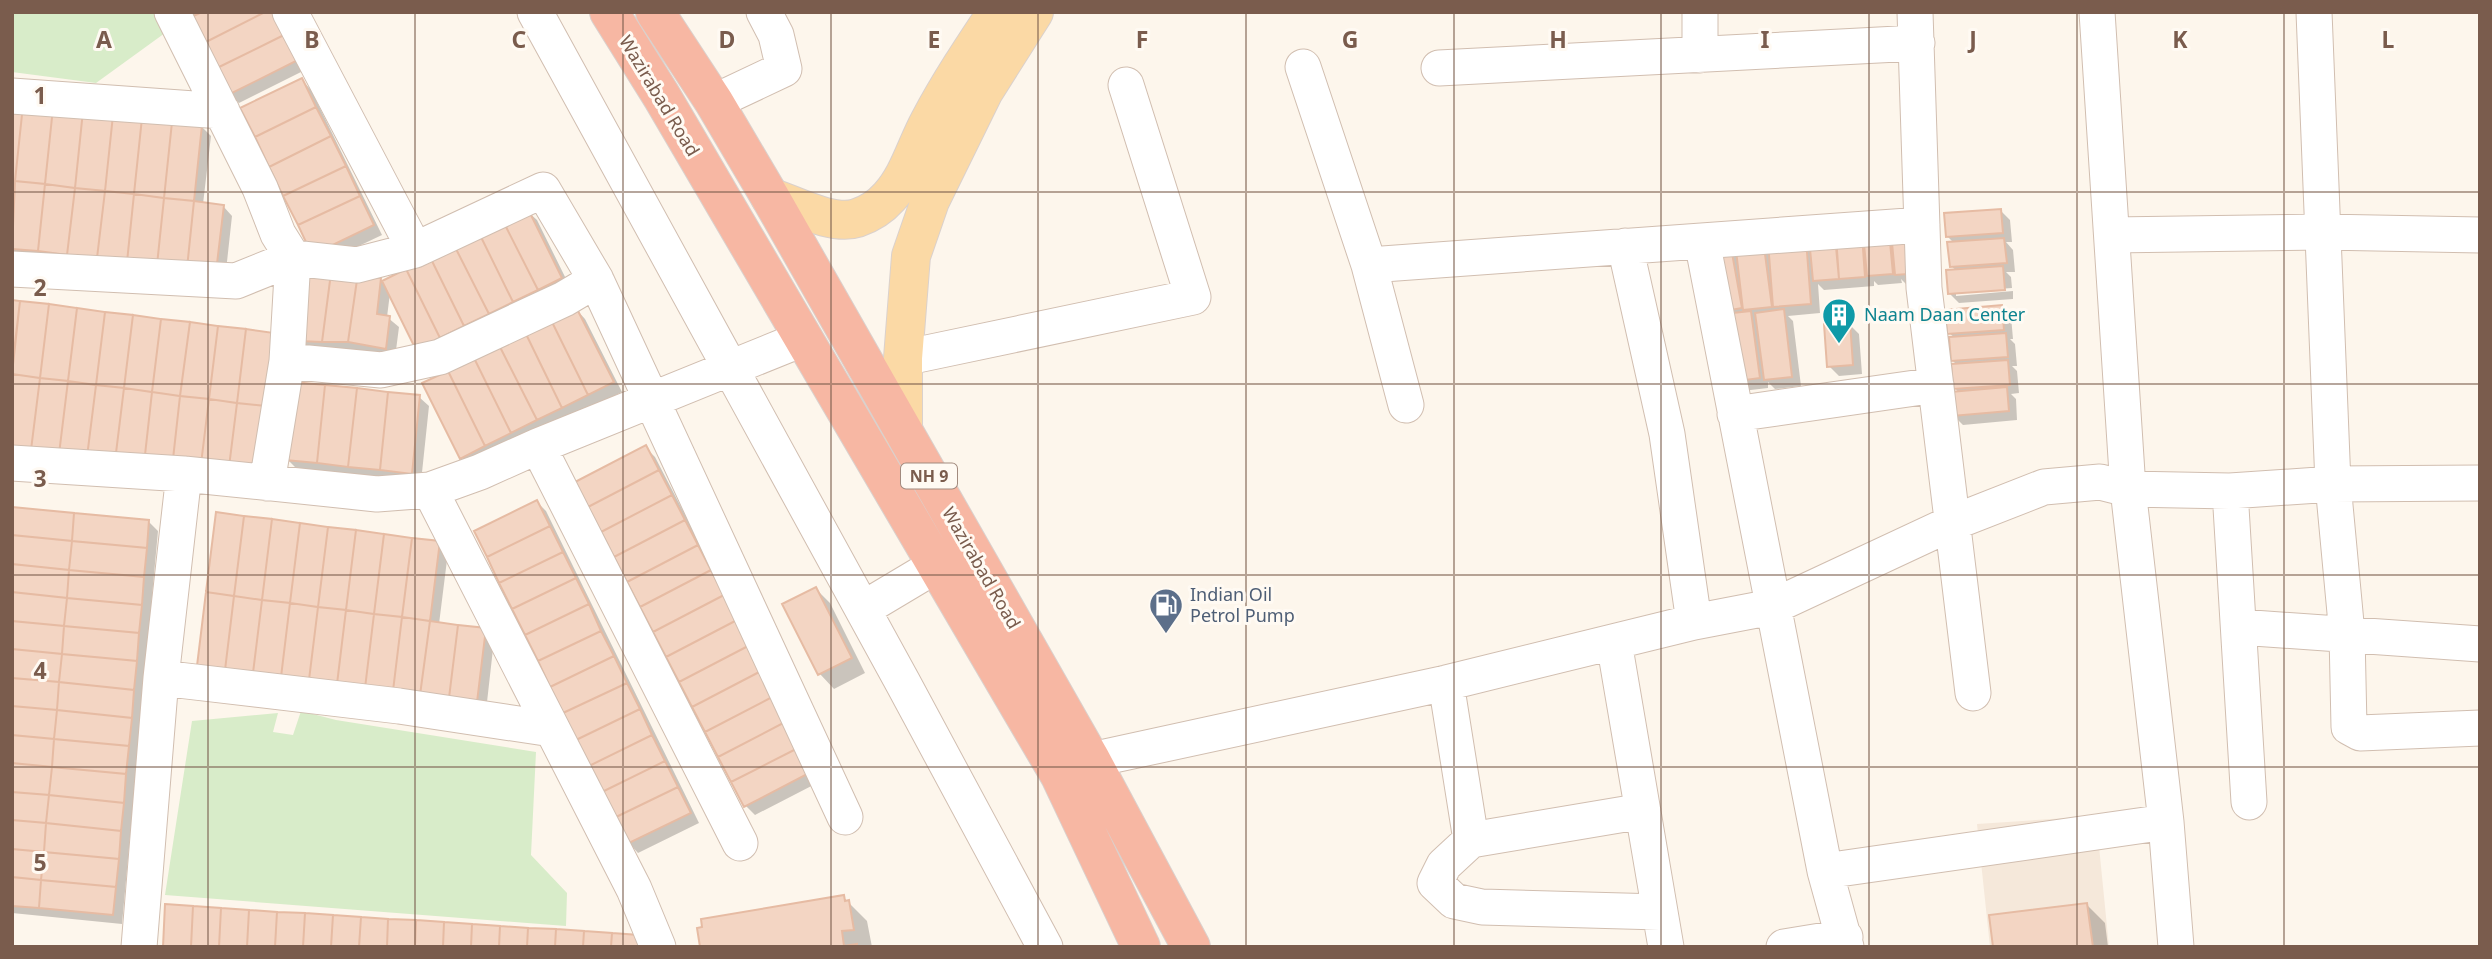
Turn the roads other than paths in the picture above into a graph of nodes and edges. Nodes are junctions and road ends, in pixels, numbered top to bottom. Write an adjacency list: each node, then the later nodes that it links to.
1 (172, 12): 19 (street)
2 (290, 12): 27 (street)
3 (535, 12): 35 (street)
4 (609, 12): 32 (highway, Wazirabad Road / NH 9)
5 (655, 12): 18 (highway, Wazirabad Road / NH 9)
6 (764, 12): 18 (street)
7 (996, 12): 20 (main road)
8 (1034, 12): 33 (main road)
9 (1700, 12): 13 (street)
10 (2097, 12): 23 (street)
11 (2314, 12): 22 (street)
12 (1916, 28): 13 (street); 21 (street)
13 (1700, 54): 15 (street)
14 (1303, 67): 29 (street)
15 (1439, 68)
16 (1126, 85): 33 (street)
17 (12, 96): 19 (street)
18 (714, 102): 20 (highway, Wazirabad Road / NH 9)
19 (222, 111): 28 (street)
20 (770, 197): 40 (highway, Wazirabad Road / NH 9)
21 (1922, 225): 25 (street); 36 (street)
22 (2323, 232): 23 (street); 24 (street); 46 (street)
23 (2112, 234): 47 (street)
24 (2480, 235)
25 (1702, 241): 26 (street); 39 (street)
26 (1625, 246): 29 (street); 54 (street)
27 (415, 250): 28 (street); 31 (street)
28 (293, 258): 30 (street); 34 (street)
29 (1368, 265): 38 (street)
30 (12, 269)
31 (596, 280): 34 (street); 37 (street)
32 (802, 338): 35 (street); 51 (highway, Wazirabad Road / NH 9)
33 (903, 358): 40 (main road)
34 (287, 360): 44 (street)
35 (731, 367): 37 (street); 53 (street)
36 (1936, 385): 39 (street); 50 (street)
37 (652, 399): 41 (street); 67 (street)
38 (1406, 405)
39 (1735, 414): 52 (street)
40 (904, 431): 64 (highway, Wazirabad Road / NH 9)
41 (538, 446): 48 (street); 70 (street)
42 (12, 463): 43 (street)
43 (184, 474): 44 (street); 59 (street)
44 (267, 483): 48 (street)
45 (2480, 483): 46 (street)
46 (2333, 484): 49 (street); 56 (street)
47 (2129, 489): 49 (street); 50 (street); 68 (street)
48 (430, 490): 63 (street)
49 (2230, 491): 55 (street)
50 (1952, 523): 52 (street); 61 (street)
51 (935, 566): 53 (street); 77 (highway, Wazirabad Road / NH 9)
52 (1772, 607): 54 (street); 71 (street)
53 (863, 609): 76 (street)
54 (1694, 622): 57 (street)
55 (2239, 627): 56 (street); 65 (street)
56 (2347, 634): 58 (street); 62 (street)
57 (1614, 642): 60 (street); 66 (street)
58 (2480, 644)
59 (161, 678): 63 (street); 74 (street)
60 (1446, 683): 64 (street); 69 (street)
61 (1973, 693)
62 (2480, 728)
63 (552, 729): 75 (street)
64 (1091, 760): 78 (highway, Wazirabad Road / NH 9)
65 (2249, 802)
66 (1643, 811): 69 (street); 72 (street)
67 (845, 817)
68 (2166, 822): 71 (street); 81 (street)
69 (1471, 840): 72 (street)
70 (740, 843)
71 (1825, 871): 73 (street)
72 (1660, 912): 79 (street)
73 (1845, 942): 80 (street)
74 (139, 947)
75 (658, 947)
76 (1045, 947)
77 (1141, 947)
78 (1191, 947)
79 (1666, 947)
80 (1784, 947)
81 (2176, 947)

